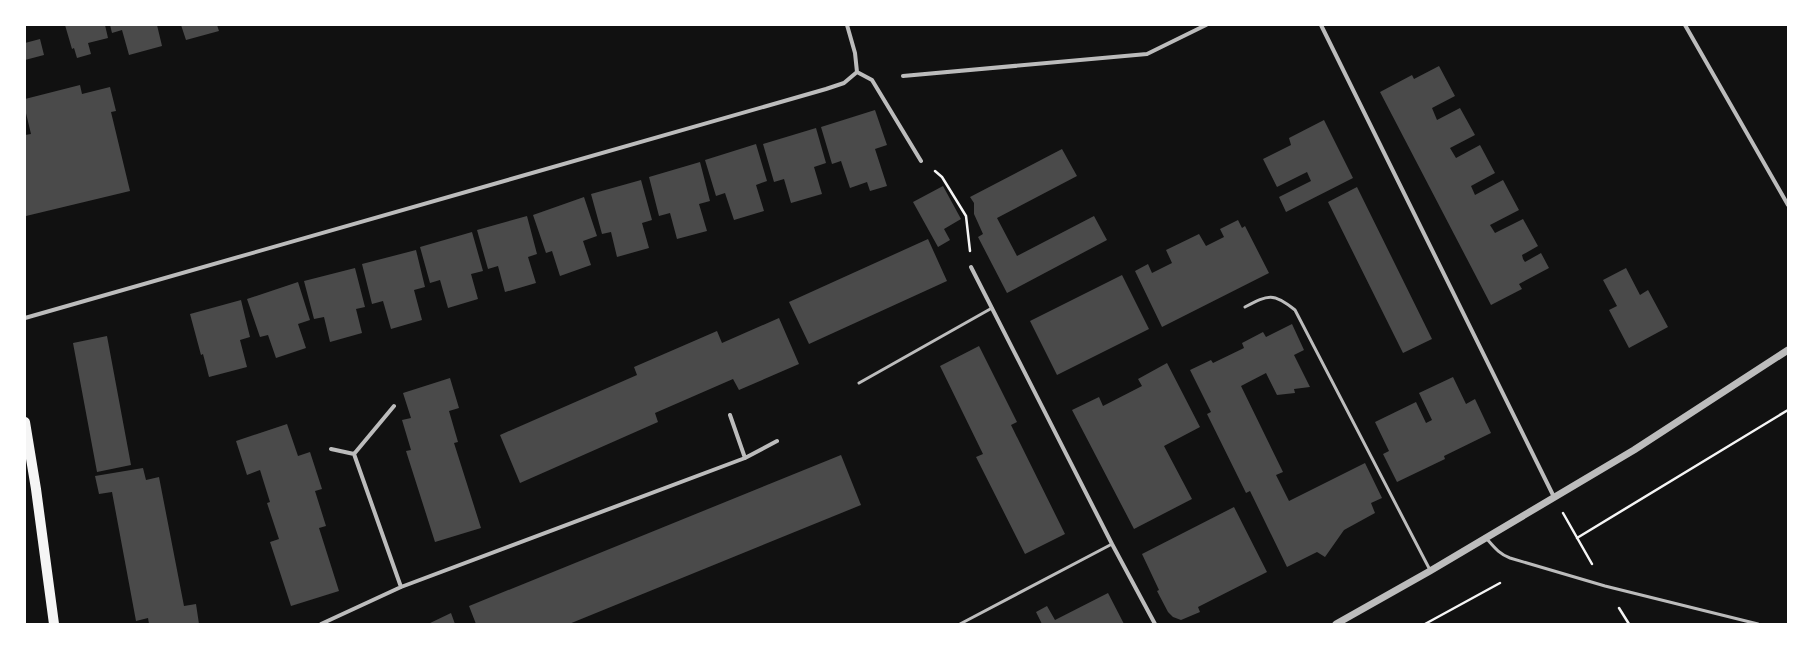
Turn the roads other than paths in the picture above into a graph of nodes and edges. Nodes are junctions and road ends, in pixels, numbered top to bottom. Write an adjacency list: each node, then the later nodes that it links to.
1 (846, 25): 5 (street)
2 (1206, 25): 6 (street)
3 (1322, 25): 22 (street)
4 (1685, 25): 8 (street)
5 (857, 72): 7 (street); 12 (street)
6 (903, 76)
7 (922, 161)
8 (1788, 205)
9 (971, 267): 11 (street)
10 (1245, 307): 25 (lane)
11 (992, 308): 14 (lane); 24 (street)
12 (25, 318)
13 (1788, 350): 22 (street)
14 (858, 383)
15 (394, 406): 20 (street)
16 (730, 415): 21 (street)
17 (25, 422): 27 (main road)
18 (777, 441): 21 (street)
19 (331, 449): 20 (street)
20 (354, 454): 26 (street)
21 (745, 458): 26 (street)
22 (1554, 497): 23 (street)
23 (1486, 538): 25 (street); 32 (lane)
24 (1112, 544): 29 (lane); 30 (street)
25 (1430, 571): 31 (street)
26 (401, 587): 28 (street)
27 (54, 624)
28 (321, 624)
29 (960, 624)
30 (1155, 624)
31 (1336, 624)
32 (1758, 624)

